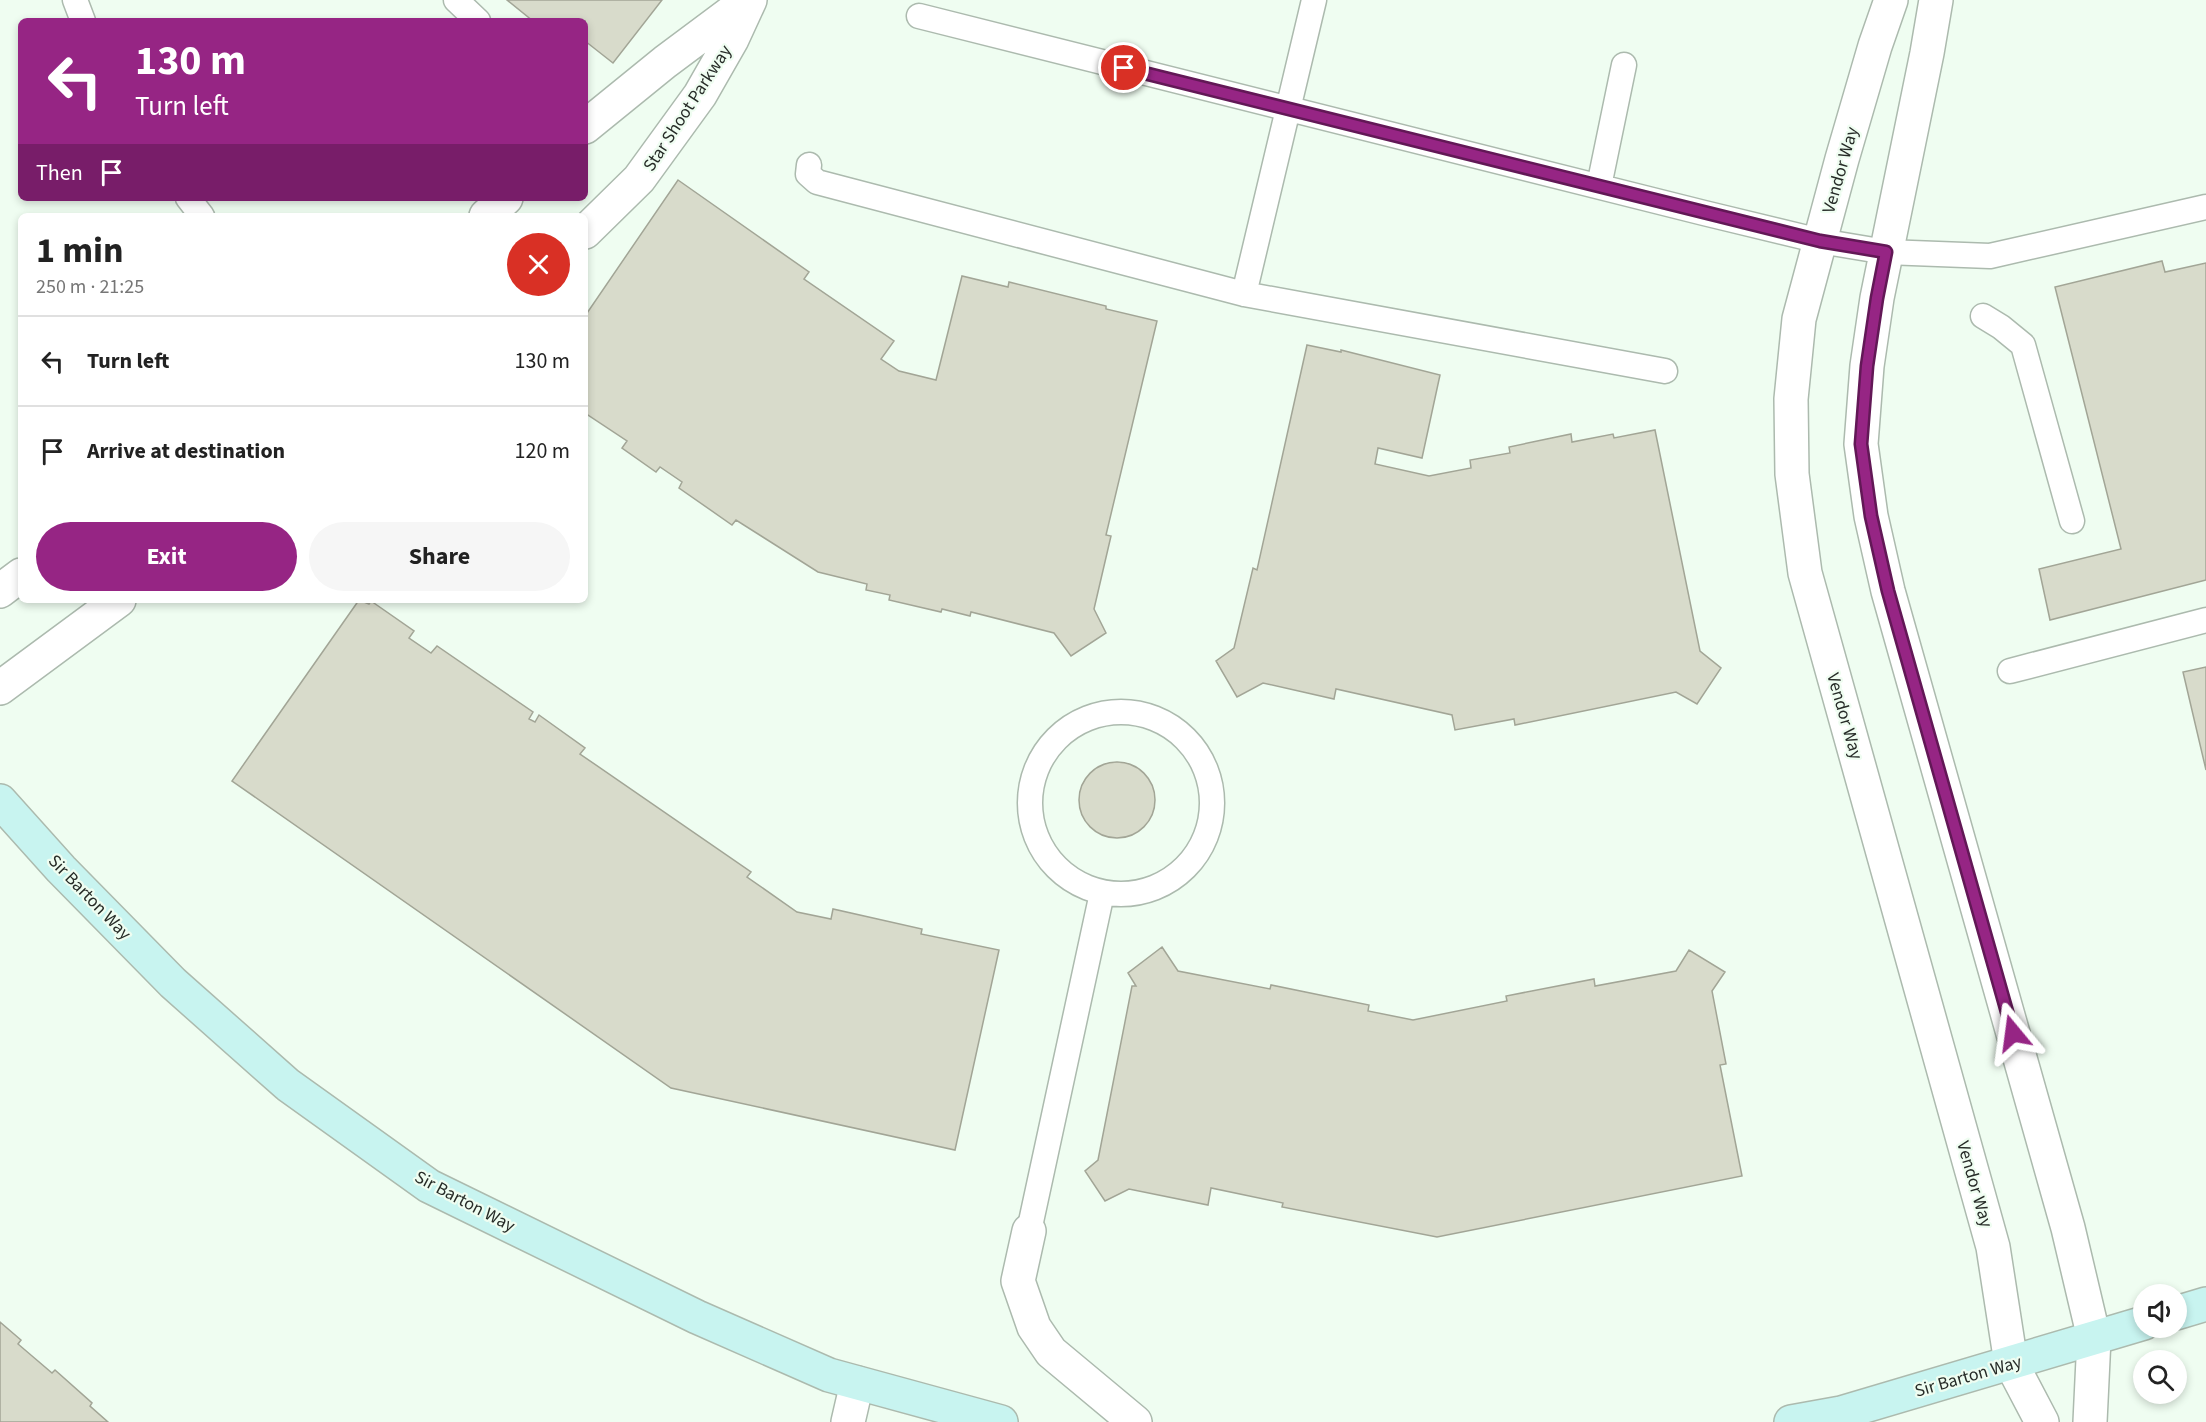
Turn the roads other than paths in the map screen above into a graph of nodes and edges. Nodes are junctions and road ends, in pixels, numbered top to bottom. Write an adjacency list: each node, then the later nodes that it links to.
1 (75, 0): 8 (lane)
2 (456, 0): 9 (lane)
3 (749, 0): 12 (street, Star Shoot Parkway); 20 (street, Star Shoot Parkway)
4 (1314, 0): 11 (lane)
5 (1891, 0): 21 (street, Vendor Way)
6 (1935, 0): 22 (street)
7 (919, 16): 11 (lane)
8 (82, 18)
9 (475, 18)
10 (1624, 65): 14 (lane)
11 (1287, 110): 14 (lane); 23 (lane)
12 (588, 125)
13 (809, 165): 23 (lane)
14 (1599, 186): 21 (lane)
15 (190, 201): 18 (lane)
16 (503, 201): 19 (street)
17 (2206, 207): 22 (lane)
18 (200, 213)
19 (489, 213)
20 (588, 229)
21 (1820, 241): 22 (lane); 40 (street, Vendor Way)
22 (1886, 252): 39 (street)
23 (1244, 294): 25 (lane)
24 (1983, 316): 26 (lane)
25 (1665, 371)
26 (2072, 521)
27 (18, 577): 28 (street)
28 (0, 591)
29 (115, 603): 32 (street)
30 (2206, 620): 31 (lane)
31 (2010, 671)
32 (0, 688)
33 (0, 801): 41 (main road, Sir Barton Way)
34 (1102, 893): 34 (lane); 35 (lane)
35 (1029, 1231): 45 (street)
36 (2206, 1304): 37 (main road)
37 (2187, 1310)
38 (2133, 1326): 39 (main road, Sir Barton Way)
39 (2094, 1338): 40 (main road, Sir Barton Way); 48 (street)
40 (2011, 1363): 46 (main road, Sir Barton Way); 47 (street, Vendor Way)
41 (857, 1383): 42 (main road, Sir Barton Way); 43 (street)
42 (954, 1416): 44 (main road, Sir Barton Way)
43 (848, 1422)
44 (1000, 1422)
45 (1135, 1422)
46 (1791, 1422)
47 (2042, 1422)
48 (2090, 1422)

